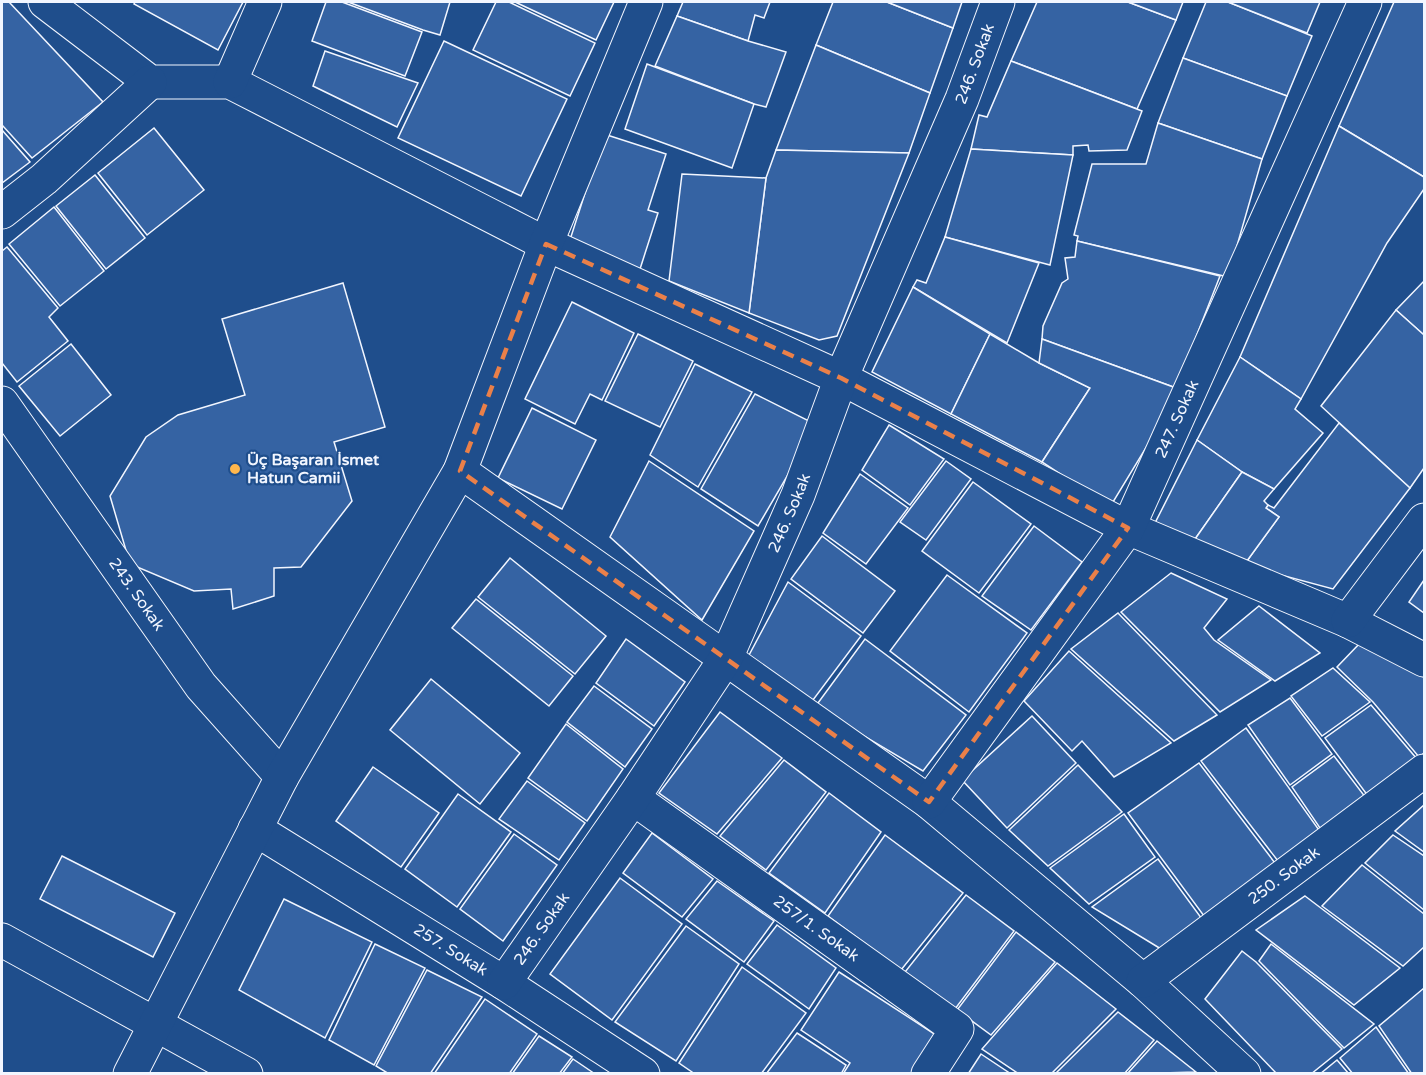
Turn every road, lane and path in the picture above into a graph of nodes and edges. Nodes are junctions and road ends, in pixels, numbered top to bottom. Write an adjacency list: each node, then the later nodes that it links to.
1 (45, 2): 6 (street)
2 (265, 2): 7 (street)
3 (646, 2): 9 (street)
4 (998, 2): 10 (street, 246. Sokak)
5 (1365, 2): 14 (street, 247. Sokak)
6 (150, 82): 7 (street); 8 (street)
7 (230, 82): 9 (street)
8 (2, 212)
9 (546, 244): 10 (street); 12 (street)
10 (841, 378): 14 (street); 16 (street, 246. Sokak)
11 (2, 403): 19 (street, 243. Sokak)
12 (460, 471): 16 (street); 19 (street)
13 (1425, 520): 15 (street)
14 (1128, 528): 15 (street); 21 (street, 247. Sokak)
15 (1347, 621): 17 (street)
16 (726, 658): 20 (street, 246. Sokak); 21 (street)
17 (1425, 660)
18 (1425, 771): 24 (street, 250. Sokak)
19 (282, 777): 22 (street)
20 (633, 798): 25 (street, 246. Sokak); 30 (street, 257/1. Sokak)
21 (929, 802): 24 (street)
22 (255, 829): 25 (street, 257. Sokak); 26 (street)
23 (2, 940): 26 (street)
24 (1143, 981): 31 (street)
25 (504, 983): 29 (street, 257. Sokak)
26 (156, 1026): 27 (street); 28 (street)
27 (130, 1074)
28 (246, 1074)
29 (643, 1074)
30 (928, 1074)
31 (1244, 1074)

